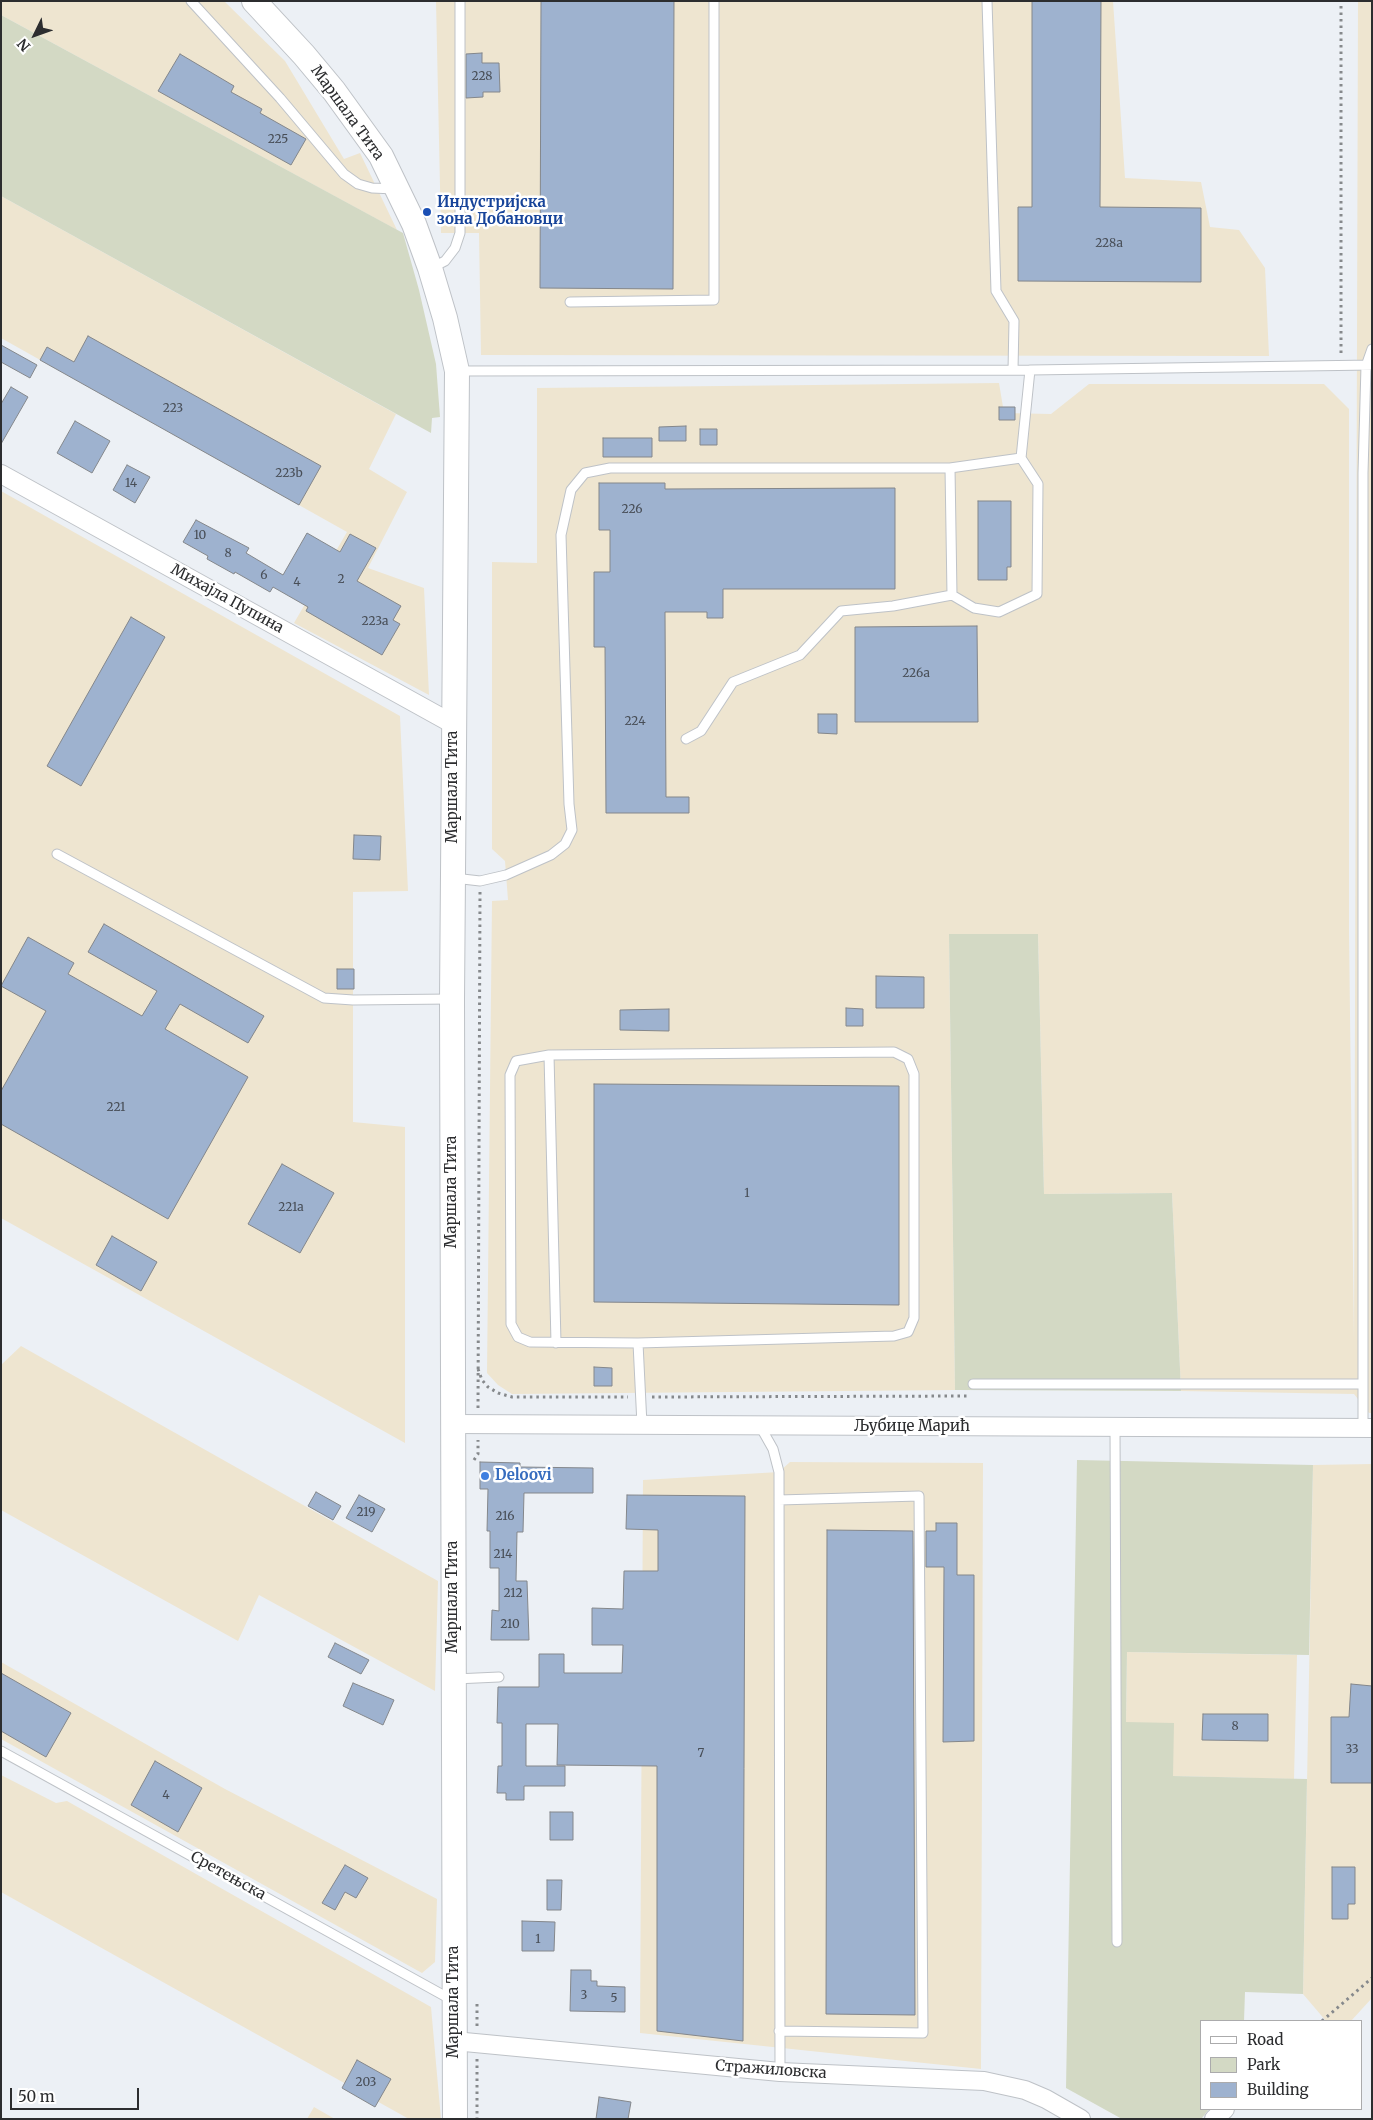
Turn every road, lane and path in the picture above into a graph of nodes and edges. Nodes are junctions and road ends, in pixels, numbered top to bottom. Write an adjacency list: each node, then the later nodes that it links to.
1 (191, 1): 7 (lane)
2 (254, 1): 7 (main road, Маршала Тита)
3 (460, 1): 8 (lane)
4 (714, 1): 9 (lane)
5 (987, 1): 13 (lane)
6 (1341, 1): 11 (path)
7 (398, 189): 8 (main road, Маршала Тита)
8 (430, 268): 15 (main road, Маршала Тита)
9 (570, 302)
10 (1372, 348): 12 (lane)
11 (1341, 366): 12 (lane); 14 (lane)
12 (1369, 366): 18 (lane)
13 (1013, 370): 14 (lane); 15 (lane)
14 (1030, 370): 16 (lane)
15 (457, 371): 21 (main road, Маршала Тита)
16 (1021, 458): 17 (lane); 20 (lane)
17 (950, 468): 20 (lane); 25 (lane)
18 (1367, 472): 27 (lane)
19 (1, 474): 21 (street, Михајла Пупина)
20 (952, 595): 22 (lane)
21 (454, 724): 24 (main road, Маршала Тита)
22 (686, 739)
23 (57, 854): 28 (lane)
24 (453, 878): 25 (lane); 28 (main road, Маршала Тита)
25 (480, 881): 33 (path)
26 (1372, 919): 27 (lane)
27 (1362, 921): 30 (lane)
28 (452, 1000): 38 (main road, Маршала Тита)
29 (550, 1055): 31 (lane); 32 (lane); 32 (lane)
30 (1367, 1157): 35 (lane)
31 (638, 1342): 32 (lane); 37 (lane)
32 (556, 1343)
33 (477, 1367): 37 (path); 39 (path)
34 (973, 1384): 35 (lane)
35 (1362, 1384): 43 (lane)
36 (970, 1396): 37 (path)
37 (641, 1397): 40 (lane)
38 (453, 1424): 39 (street, Љубице Марић); 47 (main road, Маршала Тита)
39 (478, 1424): 40 (street, Љубице Марић); 44 (path)
40 (642, 1425): 41 (street, Љубице Марић)
41 (760, 1426): 42 (street, Љубице Марић); 45 (lane)
42 (1115, 1427): 43 (street, Љубице Марић); 49 (lane)
43 (1367, 1428)
44 (473, 1461)
45 (779, 1500): 54 (lane); 54 (lane)
46 (499, 1678): 47 (lane)
47 (453, 1679): 52 (main road, Маршала Тита)
48 (1, 1751): 52 (lane, Сретењска)
49 (1117, 1942)
50 (1372, 1978): 53 (path)
51 (477, 1994): 55 (path)
52 (454, 2001): 55 (main road, Маршала Тита)
53 (1323, 2020)
54 (779, 2031): 56 (lane)
55 (466, 2042): 56 (street, Стражиловска); 58 (main road, Маршала Тита); 59 (path)
56 (780, 2072): 60 (street, Стражиловска)
57 (1224, 2110): 61 (street)
58 (455, 2119)
59 (477, 2119)
60 (1081, 2119)
61 (1214, 2119)

